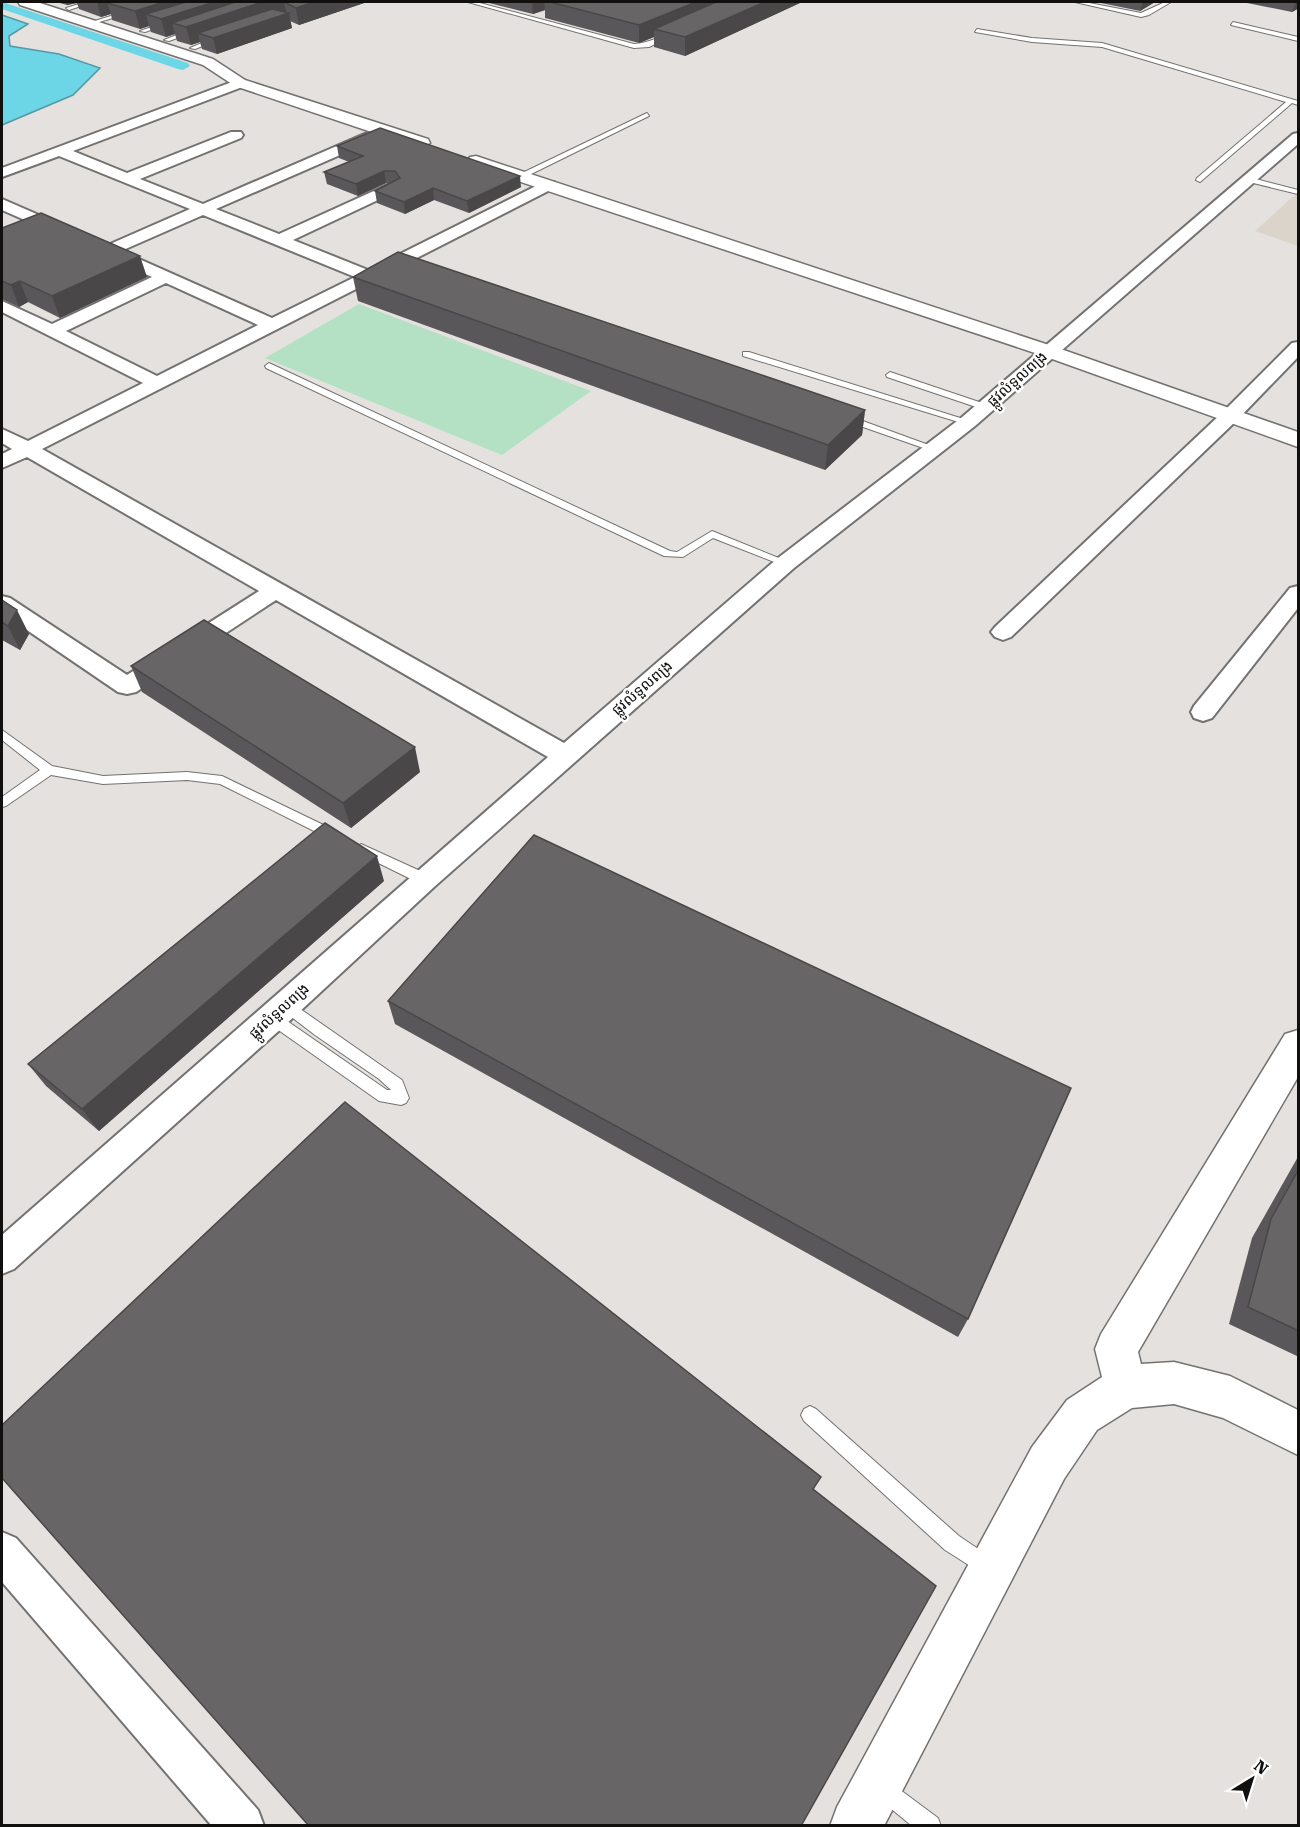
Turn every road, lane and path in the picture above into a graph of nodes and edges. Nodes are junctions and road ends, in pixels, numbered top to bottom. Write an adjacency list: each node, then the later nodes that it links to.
1 (25, 2): 11 (street)
2 (90, 2): 7 (lane)
3 (160, 2): 11 (lane)
4 (471, 2): 9 (lane)
5 (1078, 2): 6 (lane)
6 (1168, 2)
7 (69, 8)
8 (545, 14): 9 (lane)
9 (534, 18): 15 (lane)
10 (173, 21): 14 (lane)
11 (91, 23): 21 (street)
12 (1233, 24): 18 (lane)
13 (198, 29): 19 (lane)
14 (143, 31)
15 (680, 31)
16 (977, 31): 22 (lane)
17 (223, 37): 20 (lane)
18 (1299, 39)
19 (167, 40)
20 (193, 48)
21 (240, 83): 24 (street); 28 (street)
22 (1295, 102): 34 (lane)
23 (647, 115): 31 (lane)
24 (384, 130): 27 (street); 39 (street)
25 (236, 135): 32 (street)
26 (1299, 136): 33 (street, ផ្លូវលំទួលពង្រ)
27 (440, 149)
28 (59, 152): 30 (street); 32 (street)
29 (463, 157): 31 (street)
30 (2, 173)
31 (520, 176): 35 (street)
32 (126, 179): 39 (street)
33 (1248, 179): 37 (lane); 50 (street, ផ្លូវលំទួលពង្រ)
34 (1200, 180)
35 (549, 185): 44 (street); 50 (street)
36 (392, 189): 42 (street)
37 (1299, 192)
38 (2, 204): 40 (street)
39 (202, 209): 42 (street); 43 (street)
40 (49, 225): 41 (street); 43 (street)
41 (30, 233)
42 (279, 240): 44 (street)
43 (107, 251): 45 (street)
44 (368, 276): 47 (street)
45 (166, 278): 47 (street); 48 (street)
46 (2, 306): 48 (street)
47 (272, 325): 54 (street)
48 (52, 331): 54 (street)
49 (1299, 347): 57 (street)
50 (1048, 351): 56 (street, ផ្លូវលំទួលពង្រ); 57 (street)
51 (746, 354): 56 (lane)
52 (269, 366): 63 (lane)
53 (890, 375): 56 (lane)
54 (157, 383): 61 (street)
55 (834, 414): 60 (lane)
56 (977, 415): 60 (street, ផ្លូវលំទួលពង្រ)
57 (1230, 416): 59 (street); 67 (street)
58 (2, 435): 61 (street)
59 (1299, 440)
60 (932, 448): 63 (street, ផ្លូវលំទួលពង្រ)
61 (27, 449): 62 (street); 64 (street)
62 (2, 462)
63 (786, 563): 70 (street, ផ្លូវលំទួលពង្រ)
64 (276, 590): 66 (street); 70 (street)
65 (1299, 593): 68 (street)
66 (2, 603)
67 (1003, 632)
68 (1203, 712)
69 (2, 734): 71 (lane)
70 (565, 755): 73 (street, ផ្លូវលំទួលពង្រ)
71 (49, 770): 72 (lane); 73 (lane)
72 (2, 803)
73 (424, 879): 74 (street, ផ្លូវលំទួលពង្រ)
74 (279, 1012): 74 (lane); 76 (street, ផ្លូវលំទួលពង្រ)
75 (1299, 1045): 77 (street)
76 (2, 1257)
77 (1126, 1387): 79 (street); 81 (street)
78 (810, 1415): 81 (lane)
79 (1299, 1433)
80 (2, 1552): 83 (street)
81 (992, 1569): 82 (street)
82 (878, 1785): 84 (street); 85 (lane)
83 (242, 1826)
84 (856, 1826)
85 (930, 1826)

